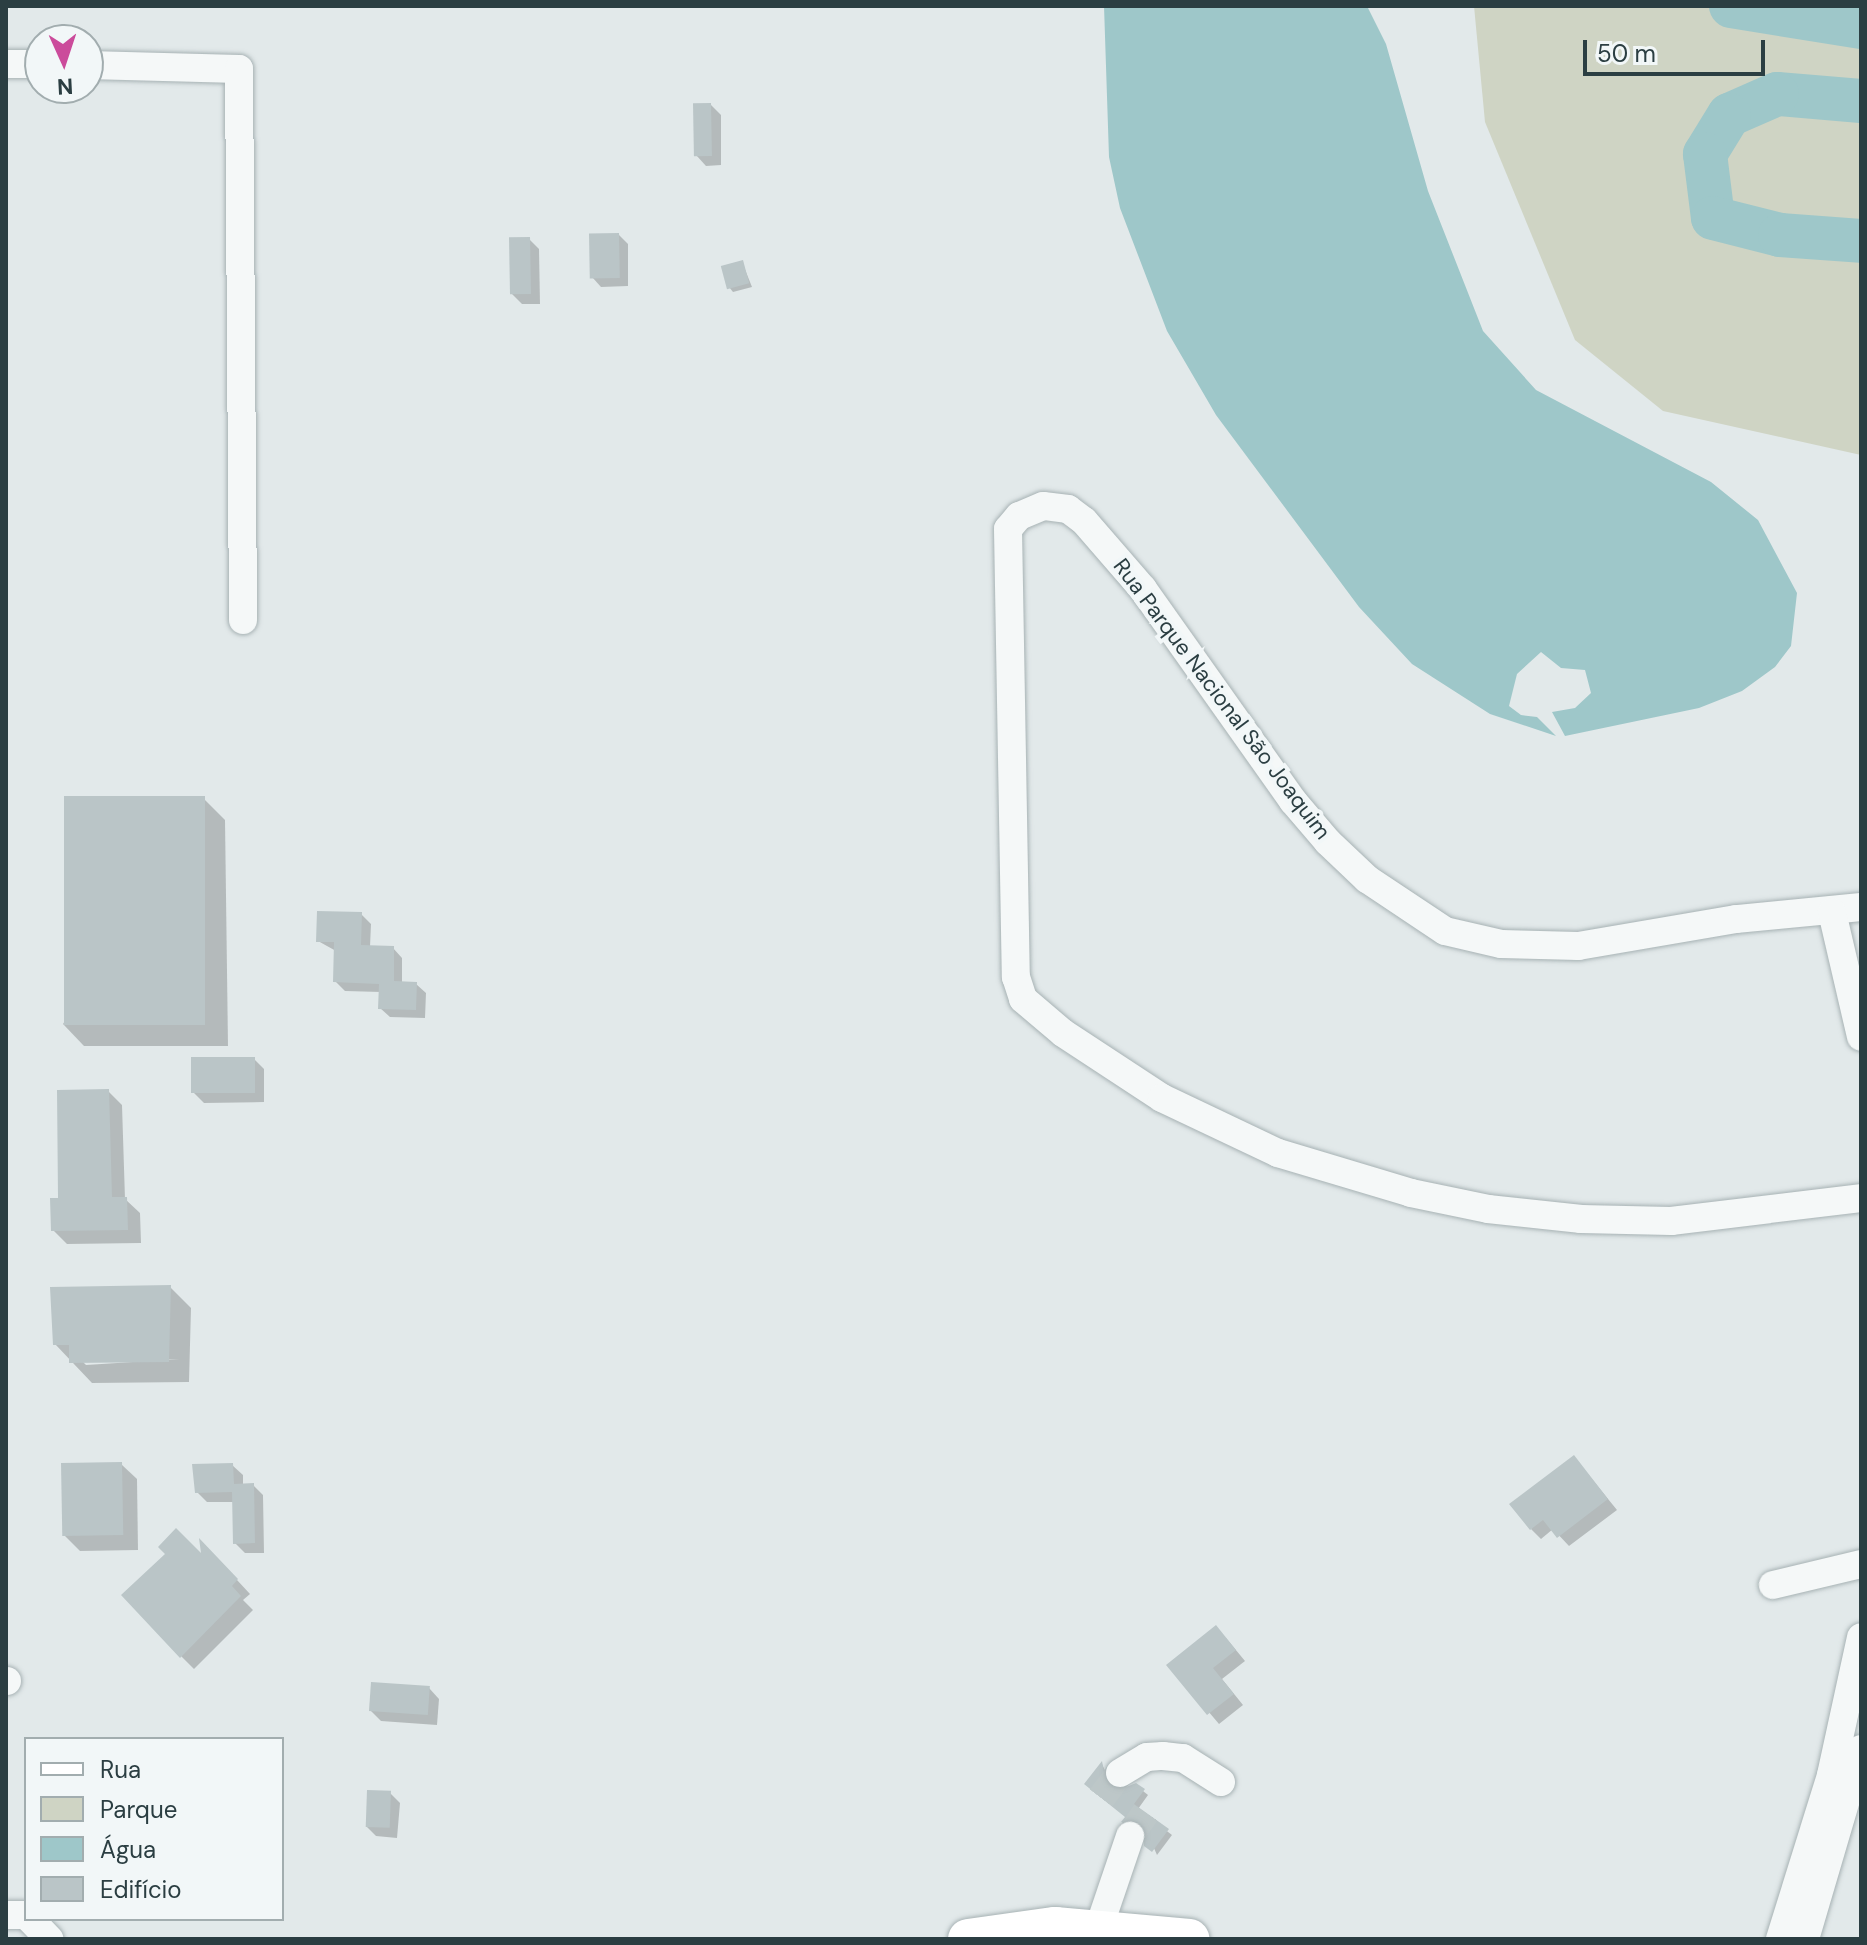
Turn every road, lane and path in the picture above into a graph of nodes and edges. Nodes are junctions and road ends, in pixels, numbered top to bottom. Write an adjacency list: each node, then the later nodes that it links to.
1 (104, 65): 2 (street)
2 (243, 620)
3 (1861, 907): 4 (street, Rua Parque Nacional São Joaquim)
4 (1832, 912): 5 (street); 6 (street, Rua Parque Nacional São Joaquim)
5 (1861, 1037)
6 (1861, 1198)
7 (1861, 1564): 8 (street)
8 (1773, 1585)
9 (1861, 1637): 12 (street)
10 (1861, 1749): 12 (street)
11 (1120, 1773): 13 (street)
12 (1849, 1778): 20 (street); 21 (street)
13 (1221, 1782)
14 (1130, 1836): 16 (street)
15 (32, 1921): 18 (street)
16 (1096, 1933): 17 (street); 19 (street)
17 (987, 1937)
18 (49, 1939)
19 (1189, 1939)
20 (1780, 1939)
21 (1805, 1939)

